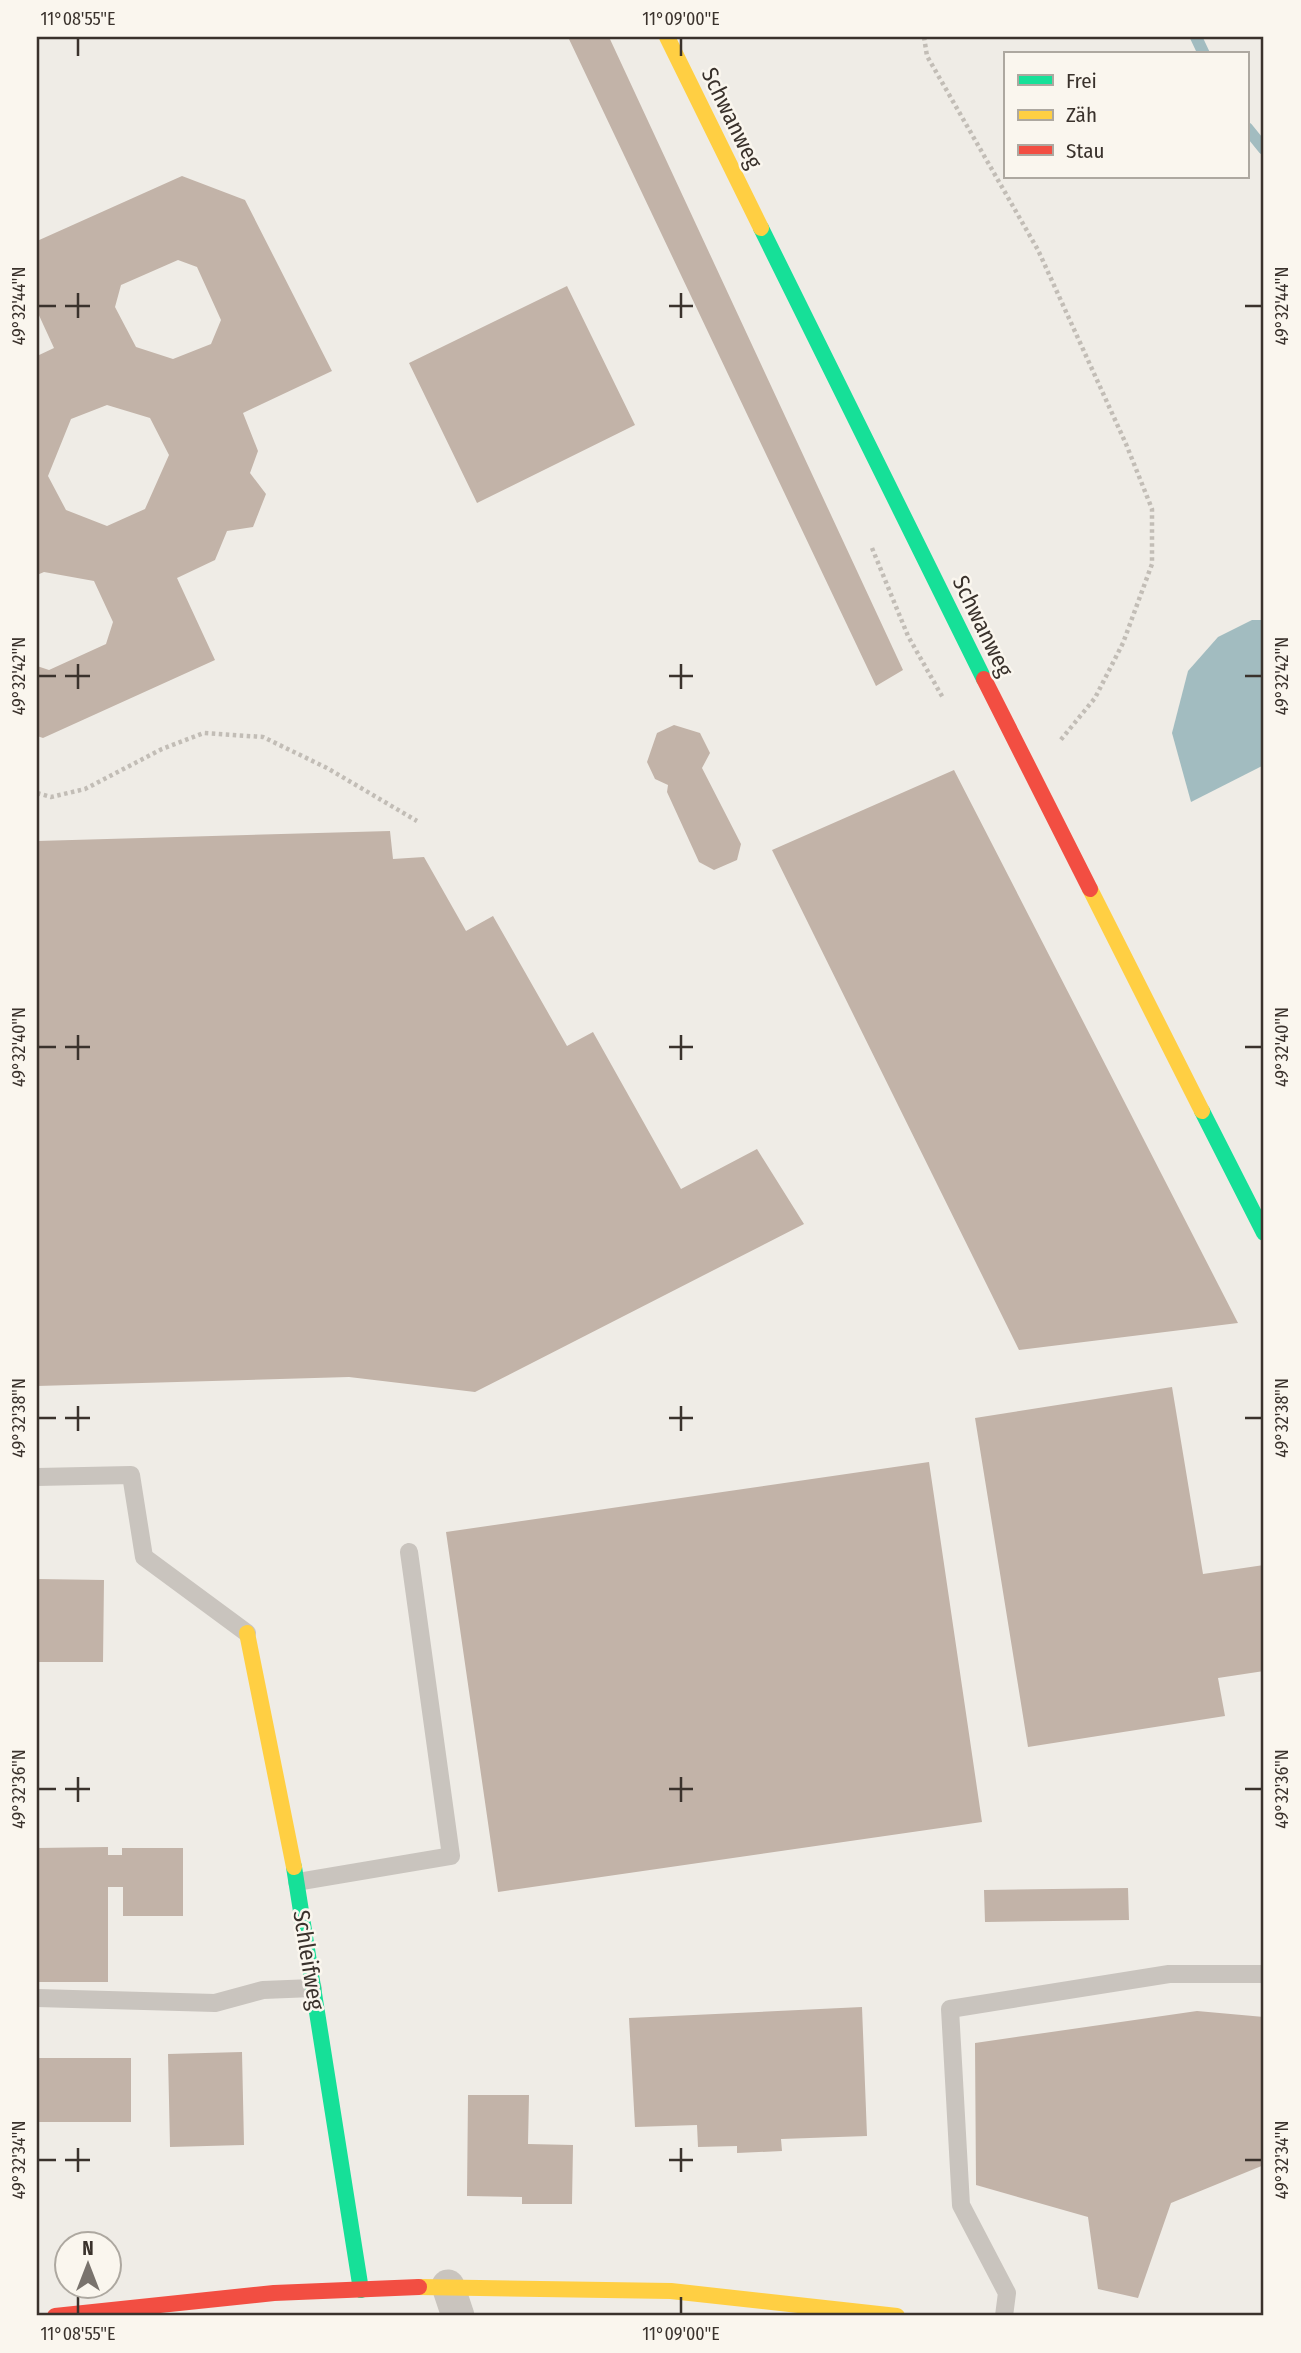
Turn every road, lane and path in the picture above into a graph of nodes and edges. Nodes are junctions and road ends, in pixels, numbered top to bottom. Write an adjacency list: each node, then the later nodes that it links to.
1 (667, 37): 3 (street, Schwanweg)
2 (924, 37): 3 (path)
3 (1032, 775): 6 (street, Schwanweg)
4 (37, 793): 5 (path)
5 (417, 821)
6 (1264, 1233)
7 (37, 1477): 9 (lane)
8 (409, 1552): 10 (lane)
9 (247, 1633): 10 (street, Schleifweg)
10 (297, 1882): 12 (street, Schleifweg)
11 (1264, 1974): 18 (lane)
12 (313, 1988): 13 (lane); 14 (street, Schleifweg)
13 (37, 1998)
14 (361, 2290): 15 (street); 16 (street)
15 (453, 2301): 17 (street)
16 (55, 2316)
17 (896, 2316)
18 (1004, 2316)

